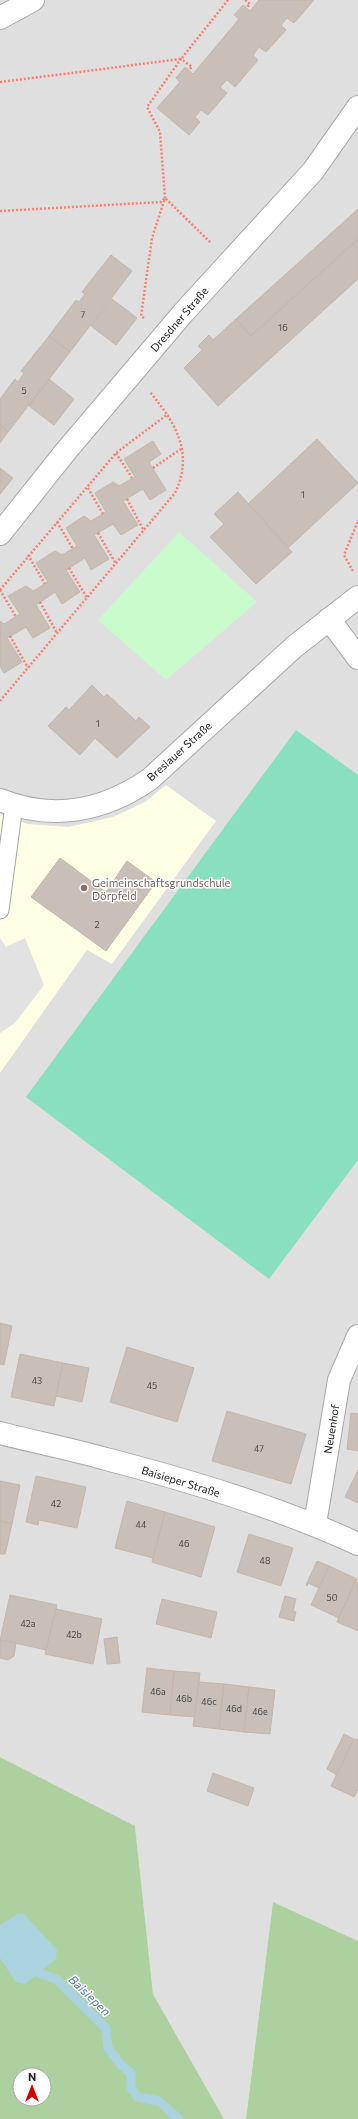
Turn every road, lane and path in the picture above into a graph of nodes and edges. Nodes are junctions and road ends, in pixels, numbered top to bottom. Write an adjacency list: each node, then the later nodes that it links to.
1 (32, 0): 5 (street)
2 (228, 0): 6 (path)
3 (245, 0): 4 (path)
4 (246, 8)
5 (0, 18)
6 (181, 59): 7 (path); 8 (path); 10 (path)
7 (188, 70)
8 (0, 82)
9 (358, 106): 12 (street, Dresdner Straße)
10 (165, 198): 11 (path); 12 (path); 13 (path)
11 (0, 211)
12 (230, 261): 13 (street, Dresdner Straße)
13 (164, 335): 25 (street, Dresdner Straße)
14 (182, 449): 15 (path); 16 (path); 23 (path)
15 (116, 453): 17 (path); 18 (path)
16 (153, 468)
17 (132, 478)
18 (88, 488): 20 (path); 22 (path)
19 (127, 499): 23 (path)
20 (103, 514)
21 (358, 521): 30 (path)
22 (57, 522): 26 (path); 27 (path)
23 (144, 530): 28 (path)
24 (98, 533): 28 (path)
25 (0, 534)
26 (73, 549)
27 (28, 555): 31 (path); 32 (path)
28 (116, 564): 34 (path)
29 (69, 568): 34 (path)
30 (355, 573)
31 (45, 584)
32 (0, 590): 36 (path)
33 (358, 597): 37 (street, Breslauer Straße)
34 (87, 598): 38 (path)
35 (40, 602): 38 (path)
36 (16, 617)
37 (329, 619): 40 (street); 43 (street, Breslauer Straße)
38 (57, 634): 41 (path)
39 (10, 636): 41 (path)
40 (358, 658)
41 (28, 668): 42 (path)
42 (0, 701)
43 (7, 802): 44 (lane)
44 (0, 910)
45 (358, 1336): 47 (street, Neuenhof)
46 (0, 1433): 47 (street, Baisieper Straße)
47 (315, 1524): 48 (street, Baisieper Straße)
48 (358, 1544)

